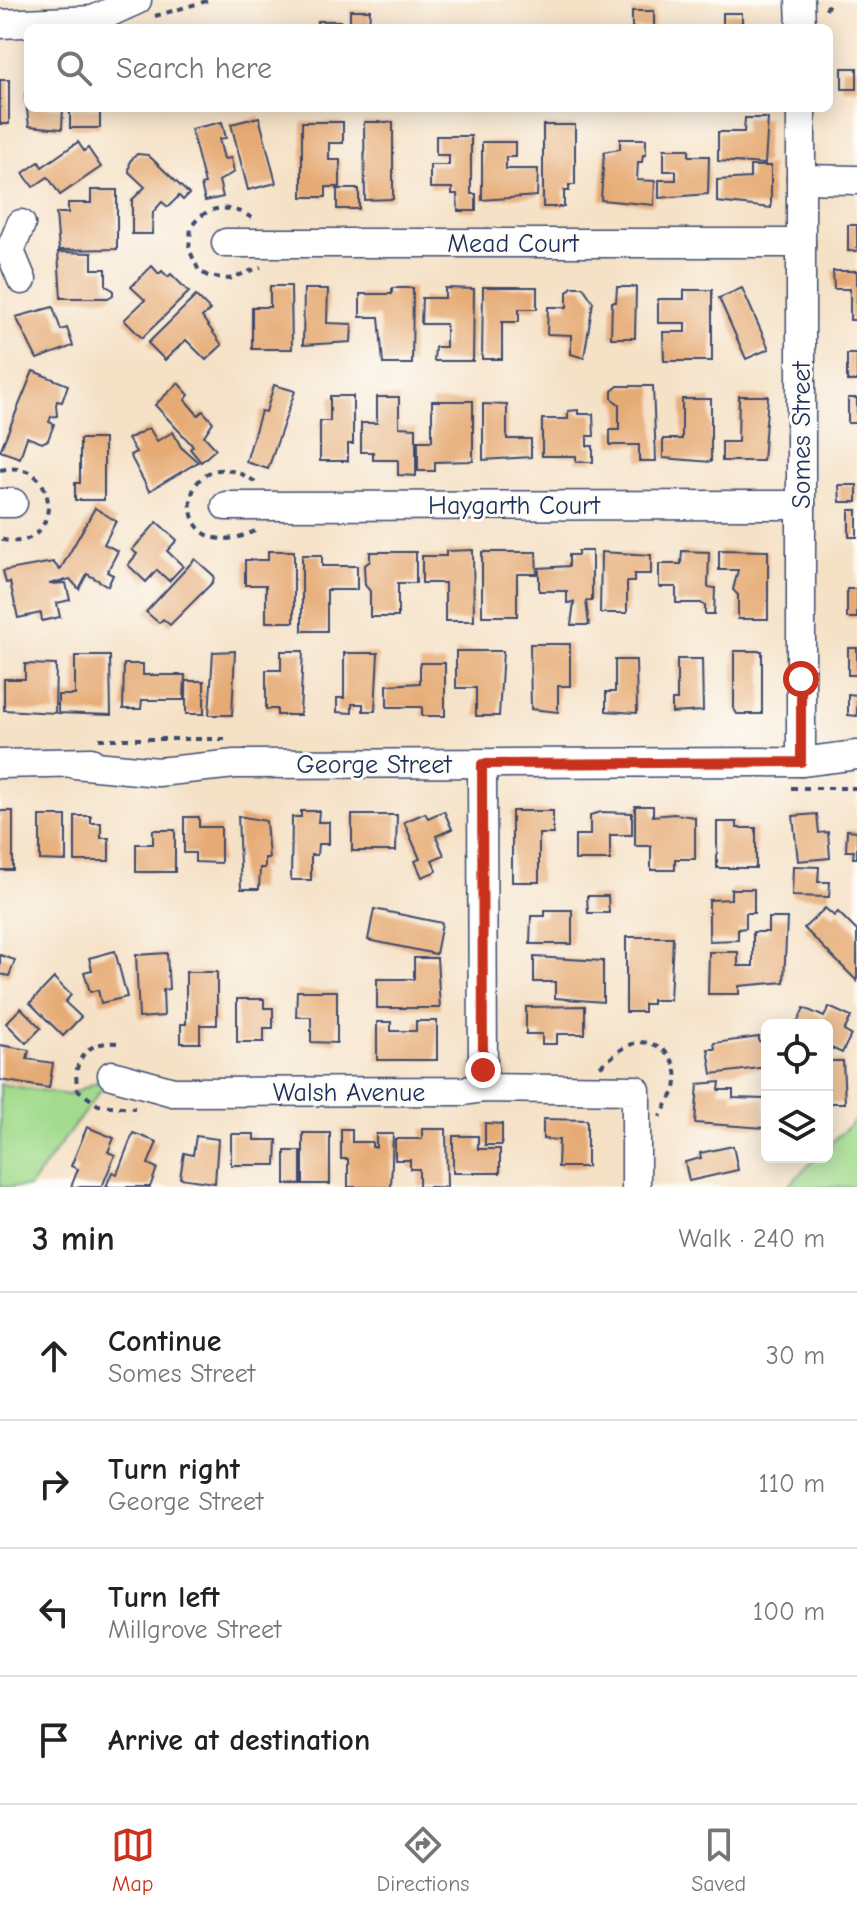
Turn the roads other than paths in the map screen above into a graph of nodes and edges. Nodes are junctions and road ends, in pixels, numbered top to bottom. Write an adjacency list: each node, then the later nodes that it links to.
1 (800, 0): 4 (street)
2 (144, 9): 3 (street)
3 (0, 24)
4 (801, 24)
5 (801, 112): 6 (street, Somes Street)
6 (801, 179): 7 (street); 10 (street, Somes Street)
7 (857, 180)
8 (21, 224): 11 (street)
9 (226, 243): 10 (street, Mead Court)
10 (801, 243): 13 (street, Somes Street)
11 (5, 251): 12 (street)
12 (22, 280)
13 (801, 505): 14 (street, Haygarth Court); 16 (street, Somes Street)
14 (226, 506)
15 (857, 755): 16 (street, George Street)
16 (801, 762): 18 (street, George Street); 19 (street, George Street)
17 (0, 764): 18 (street, George Street)
18 (482, 764): 21 (street)
19 (857, 770)
20 (112, 1075): 21 (street, Walsh Avenue)
21 (483, 1088): 22 (street, Walsh Avenue)
22 (636, 1187)

